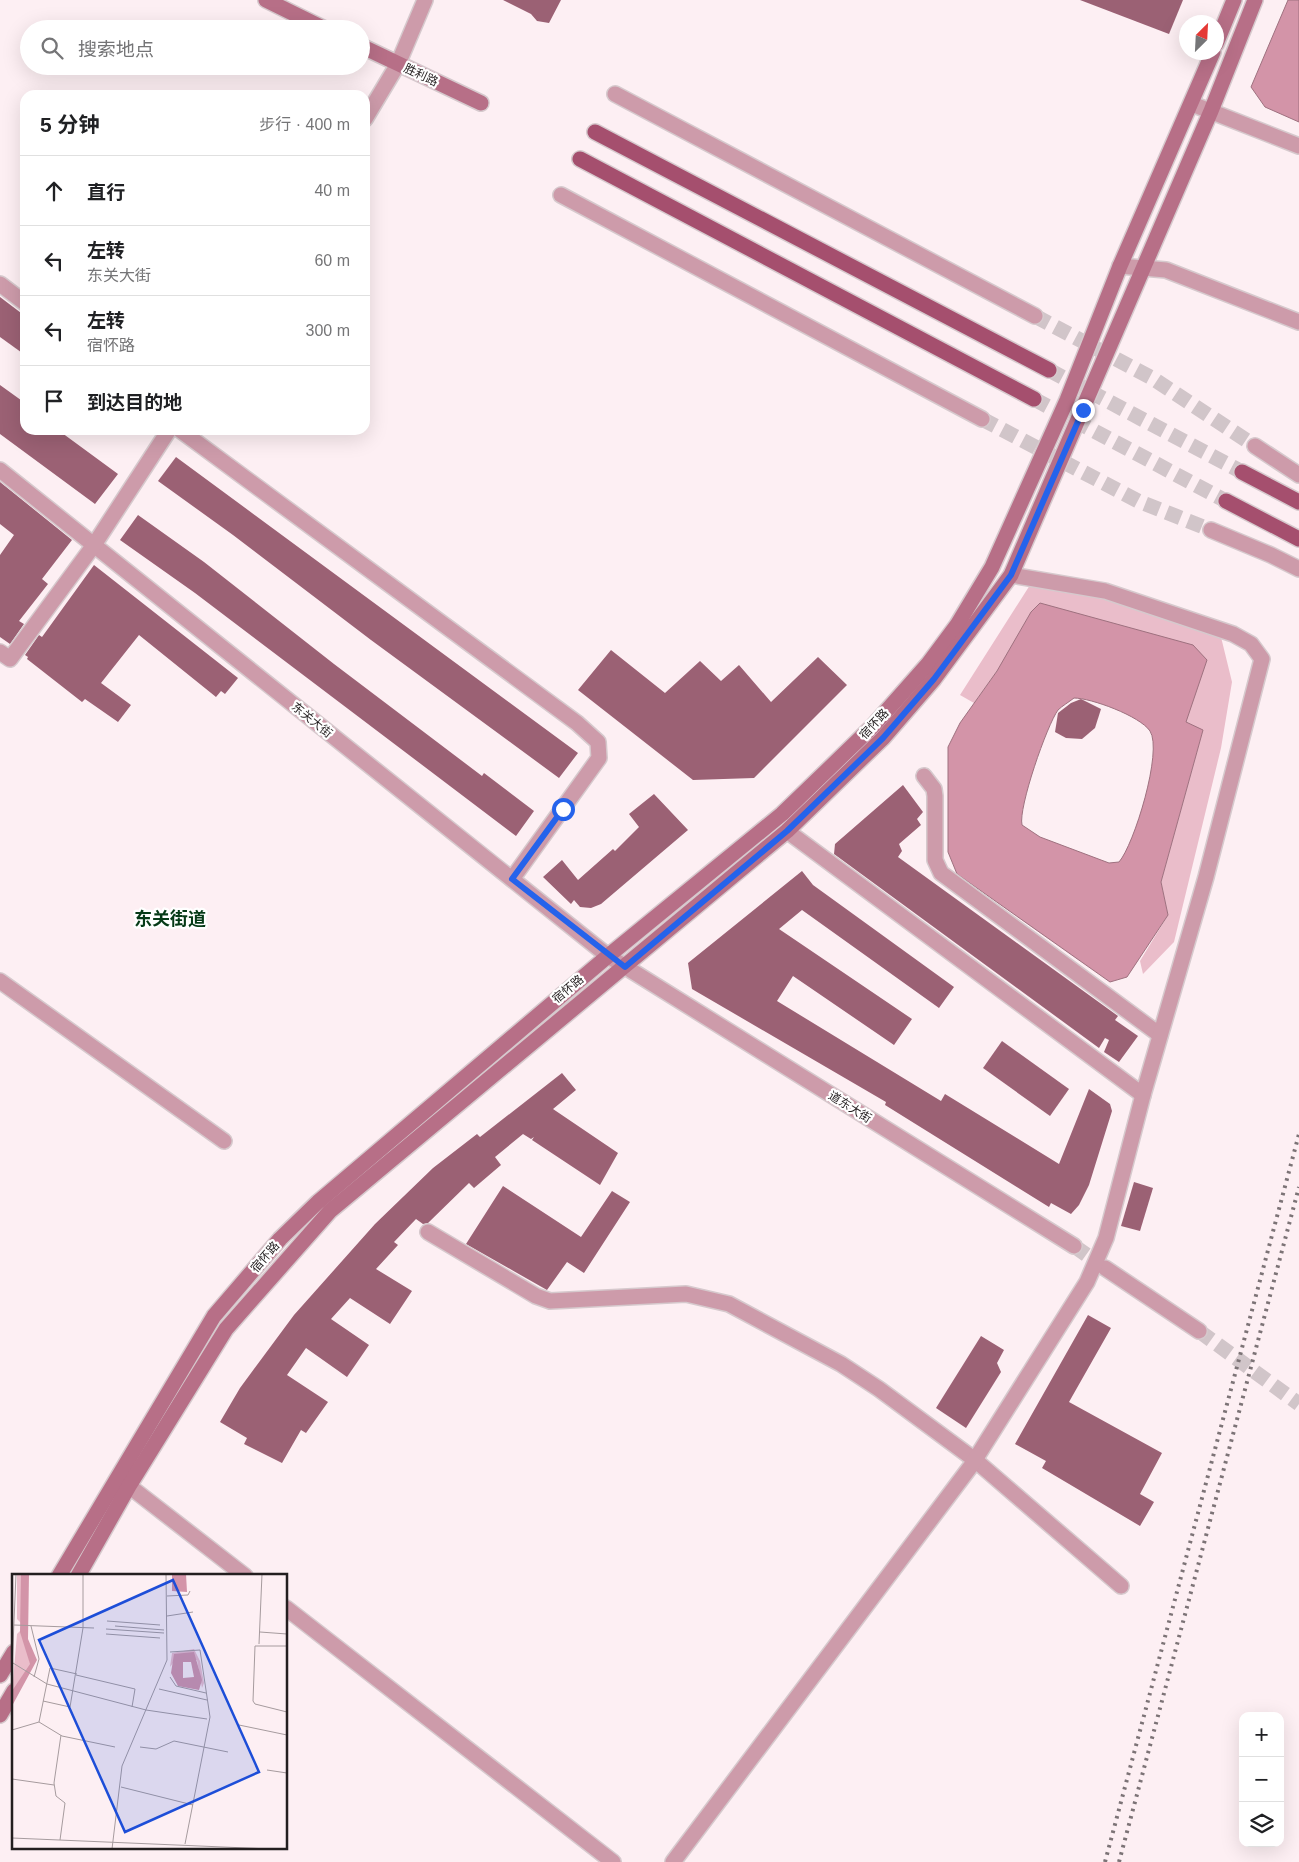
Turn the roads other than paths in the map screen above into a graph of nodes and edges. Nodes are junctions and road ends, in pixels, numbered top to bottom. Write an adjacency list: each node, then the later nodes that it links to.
1 (266, 0): 5 (main road)
2 (425, 0): 9 (street)
3 (1234, 0): 6 (main road)
4 (1255, 0): 14 (main road, 宿怀路)
5 (307, 20)
6 (1224, 24)
7 (370, 50): 9 (main road, 胜利路)
8 (1210, 60): 12 (main road, 宿怀路)
9 (398, 64): 11 (main road, 胜利路); 13 (street)
10 (615, 94): 23 (street)
11 (481, 103)
12 (1192, 104): 14 (street); 19 (main road, 宿怀路)
13 (370, 111)
14 (1210, 111): 16 (street); 20 (main road, 宿怀路)
15 (595, 132): 25 (main road)
16 (1299, 146)
17 (580, 159): 26 (main road)
18 (561, 195): 27 (street)
19 (1120, 266): 20 (street); 45 (main road, 宿怀路)
20 (1143, 268): 24 (street); 40 (main road, 宿怀路)
21 (0, 284): 22 (street)
22 (20, 299)
23 (1035, 316)
24 (1299, 322)
25 (1049, 370)
26 (1034, 399)
27 (982, 418)
28 (166, 435): 38 (street)
29 (187, 435): 44 (street)
30 (1255, 446): 33 (street)
31 (0, 470): 38 (street, 东关大街)
32 (1242, 472): 35 (main road)
33 (1299, 475)
34 (1226, 501): 37 (main road)
35 (1299, 502)
36 (1211, 530): 39 (street)
37 (1299, 539)
38 (94, 545): 41 (street); 44 (street, 东关大街)
39 (1299, 569)
40 (1011, 575): 43 (main road, 宿怀路); 48 (street)
41 (0, 652)
42 (924, 776): 48 (street)
43 (787, 831): 46 (main road, 宿怀路); 49 (street)
44 (512, 879): 45 (street, 东关大街)
45 (608, 956): 46 (street, 东关大街); 57 (main road, 宿怀路)
46 (625, 967): 52 (street, 道东大街); 56 (main road, 宿怀路)
47 (0, 981): 50 (street)
48 (1160, 1035): 49 (street)
49 (1143, 1095): 55 (street)
50 (224, 1141)
51 (428, 1232): 55 (street)
52 (1074, 1246)
53 (1105, 1268): 54 (street)
54 (1199, 1331)
55 (975, 1460): 60 (street); 67 (street)
56 (129, 1486): 58 (main road, 宿怀路); 59 (street)
57 (60, 1574)
58 (79, 1574)
59 (241, 1574)
60 (1121, 1586)
61 (288, 1610): 66 (street)
62 (12, 1655): 63 (main road)
63 (0, 1675)
64 (12, 1694): 65 (main road)
65 (0, 1715)
66 (613, 1862)
67 (672, 1862)

